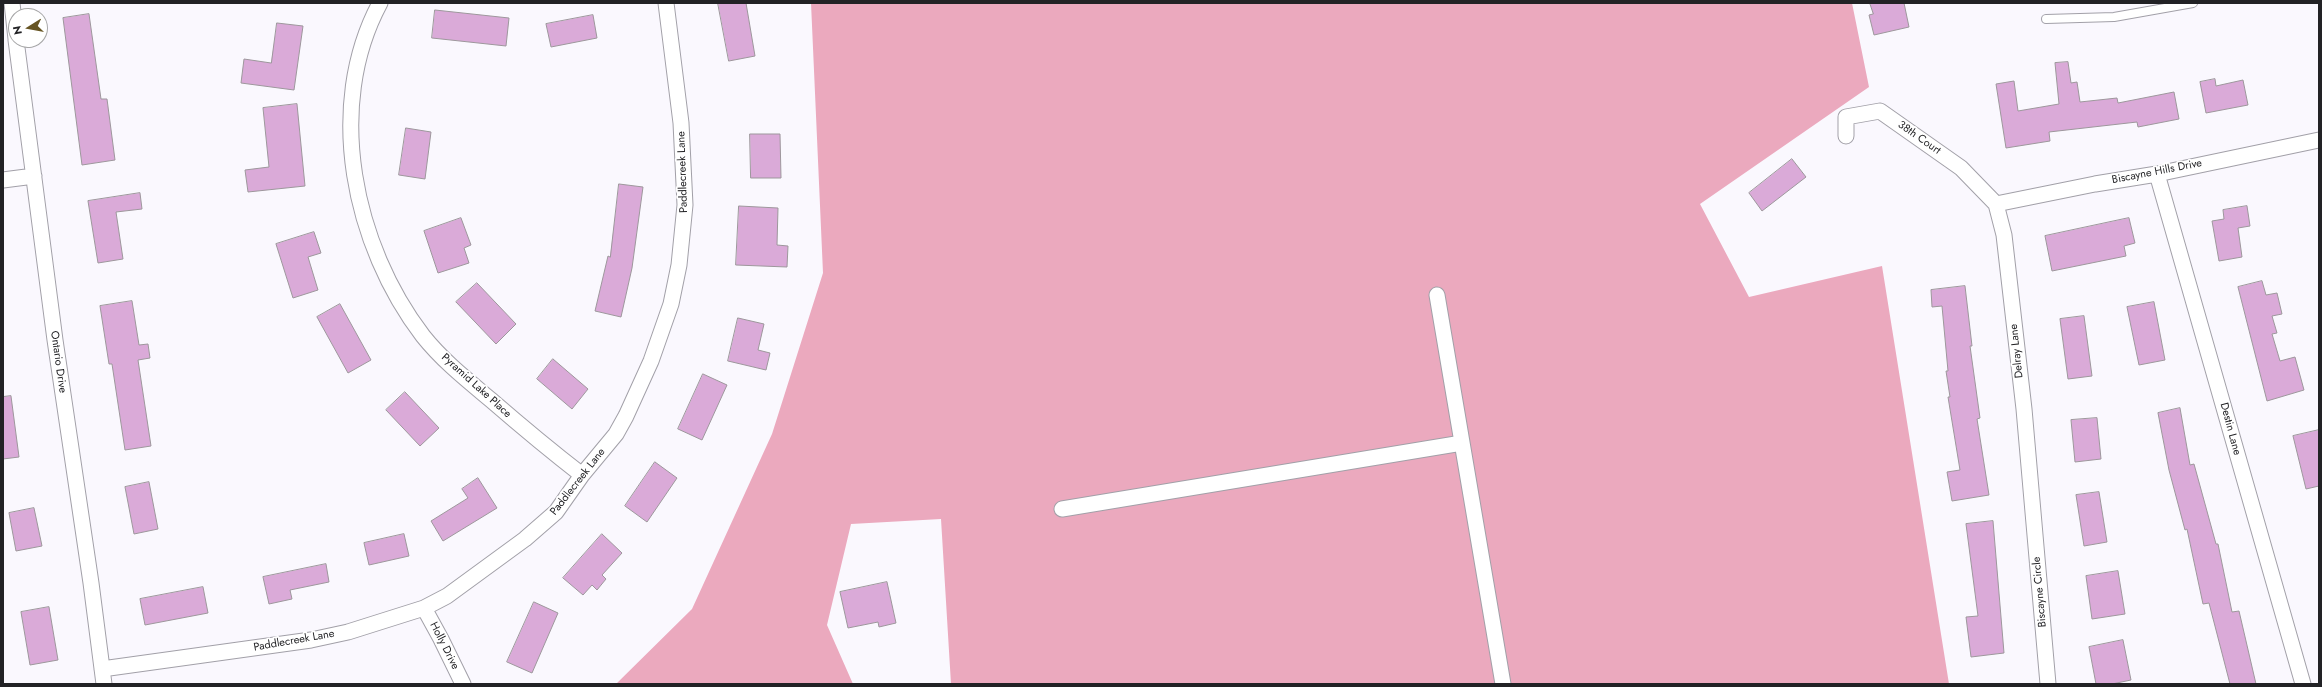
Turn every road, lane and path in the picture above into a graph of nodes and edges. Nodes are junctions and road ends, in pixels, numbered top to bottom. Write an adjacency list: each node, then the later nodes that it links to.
1 (380, 3): 14 (street, Pyramid Lake Place)
2 (666, 3): 14 (street, Paddlecreek Lane)
3 (2193, 3): 4 (lane)
4 (2046, 19)
5 (17, 48): 9 (street, Ontario Drive)
6 (1846, 136): 11 (street, 38th Court)
7 (2319, 140): 8 (street, Biscayne Hills Drive)
8 (2157, 174): 11 (street, Biscayne Hills Drive); 23 (street, Destin Lane)
9 (34, 176): 10 (street); 18 (street, Ontario Drive)
10 (3, 180)
11 (1996, 204): 15 (street, Delray Lane)
12 (1437, 295): 13 (street)
13 (1462, 443): 16 (street); 21 (street)
14 (582, 475): 17 (street, Paddlecreek Lane)
15 (2032, 499): 22 (street, Biscayne Circle)
16 (1062, 509)
17 (424, 608): 18 (street, Paddlecreek Lane); 20 (street, Holly Drive)
18 (102, 669): 19 (street, Ontario Drive)
19 (104, 684)
20 (463, 684)
21 (1503, 684)
22 (2048, 684)
23 (2302, 684)

